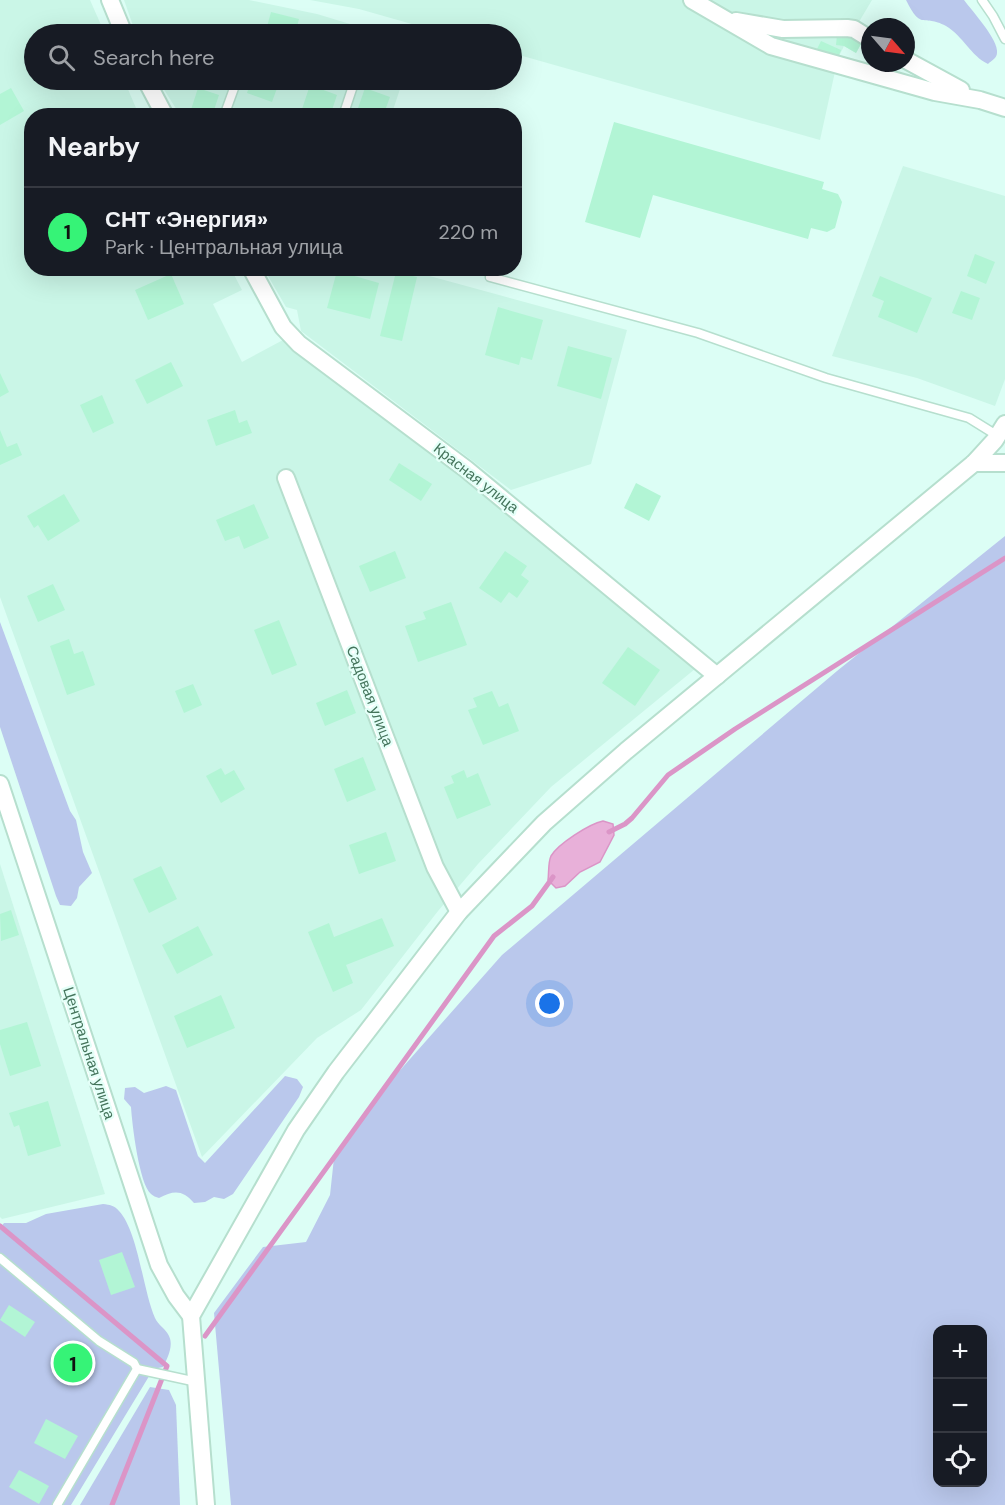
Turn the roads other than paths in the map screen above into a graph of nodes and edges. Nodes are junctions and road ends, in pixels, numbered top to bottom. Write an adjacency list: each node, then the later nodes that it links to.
1 (110, 0): 5 (street)
2 (692, 0): 4 (street)
3 (982, 0): 7 (lane)
4 (718, 16): 6 (street); 12 (street)
5 (120, 24)
6 (861, 33)
7 (1005, 39)
8 (915, 65): 12 (street)
9 (151, 90): 13 (street)
10 (233, 90): 14 (lane)
11 (352, 90): 15 (lane)
12 (980, 100): 16 (street)
13 (161, 108)
14 (227, 108)
15 (346, 108)
16 (1005, 108)
17 (254, 276): 23 (street, Красная улица)
18 (490, 277): 19 (lane)
19 (1001, 430): 20 (street)
20 (974, 463): 21 (street); 23 (street)
21 (1005, 463)
22 (286, 478): 25 (street, Садовая улица)
23 (717, 676): 25 (street)
24 (0, 784): 27 (street, Центральная улица)
25 (459, 912): 27 (street)
26 (0, 1258): 28 (lane)
27 (191, 1316): 29 (street)
28 (137, 1369): 29 (lane); 30 (lane)
29 (197, 1382): 31 (street)
30 (57, 1505)
31 (206, 1505)

